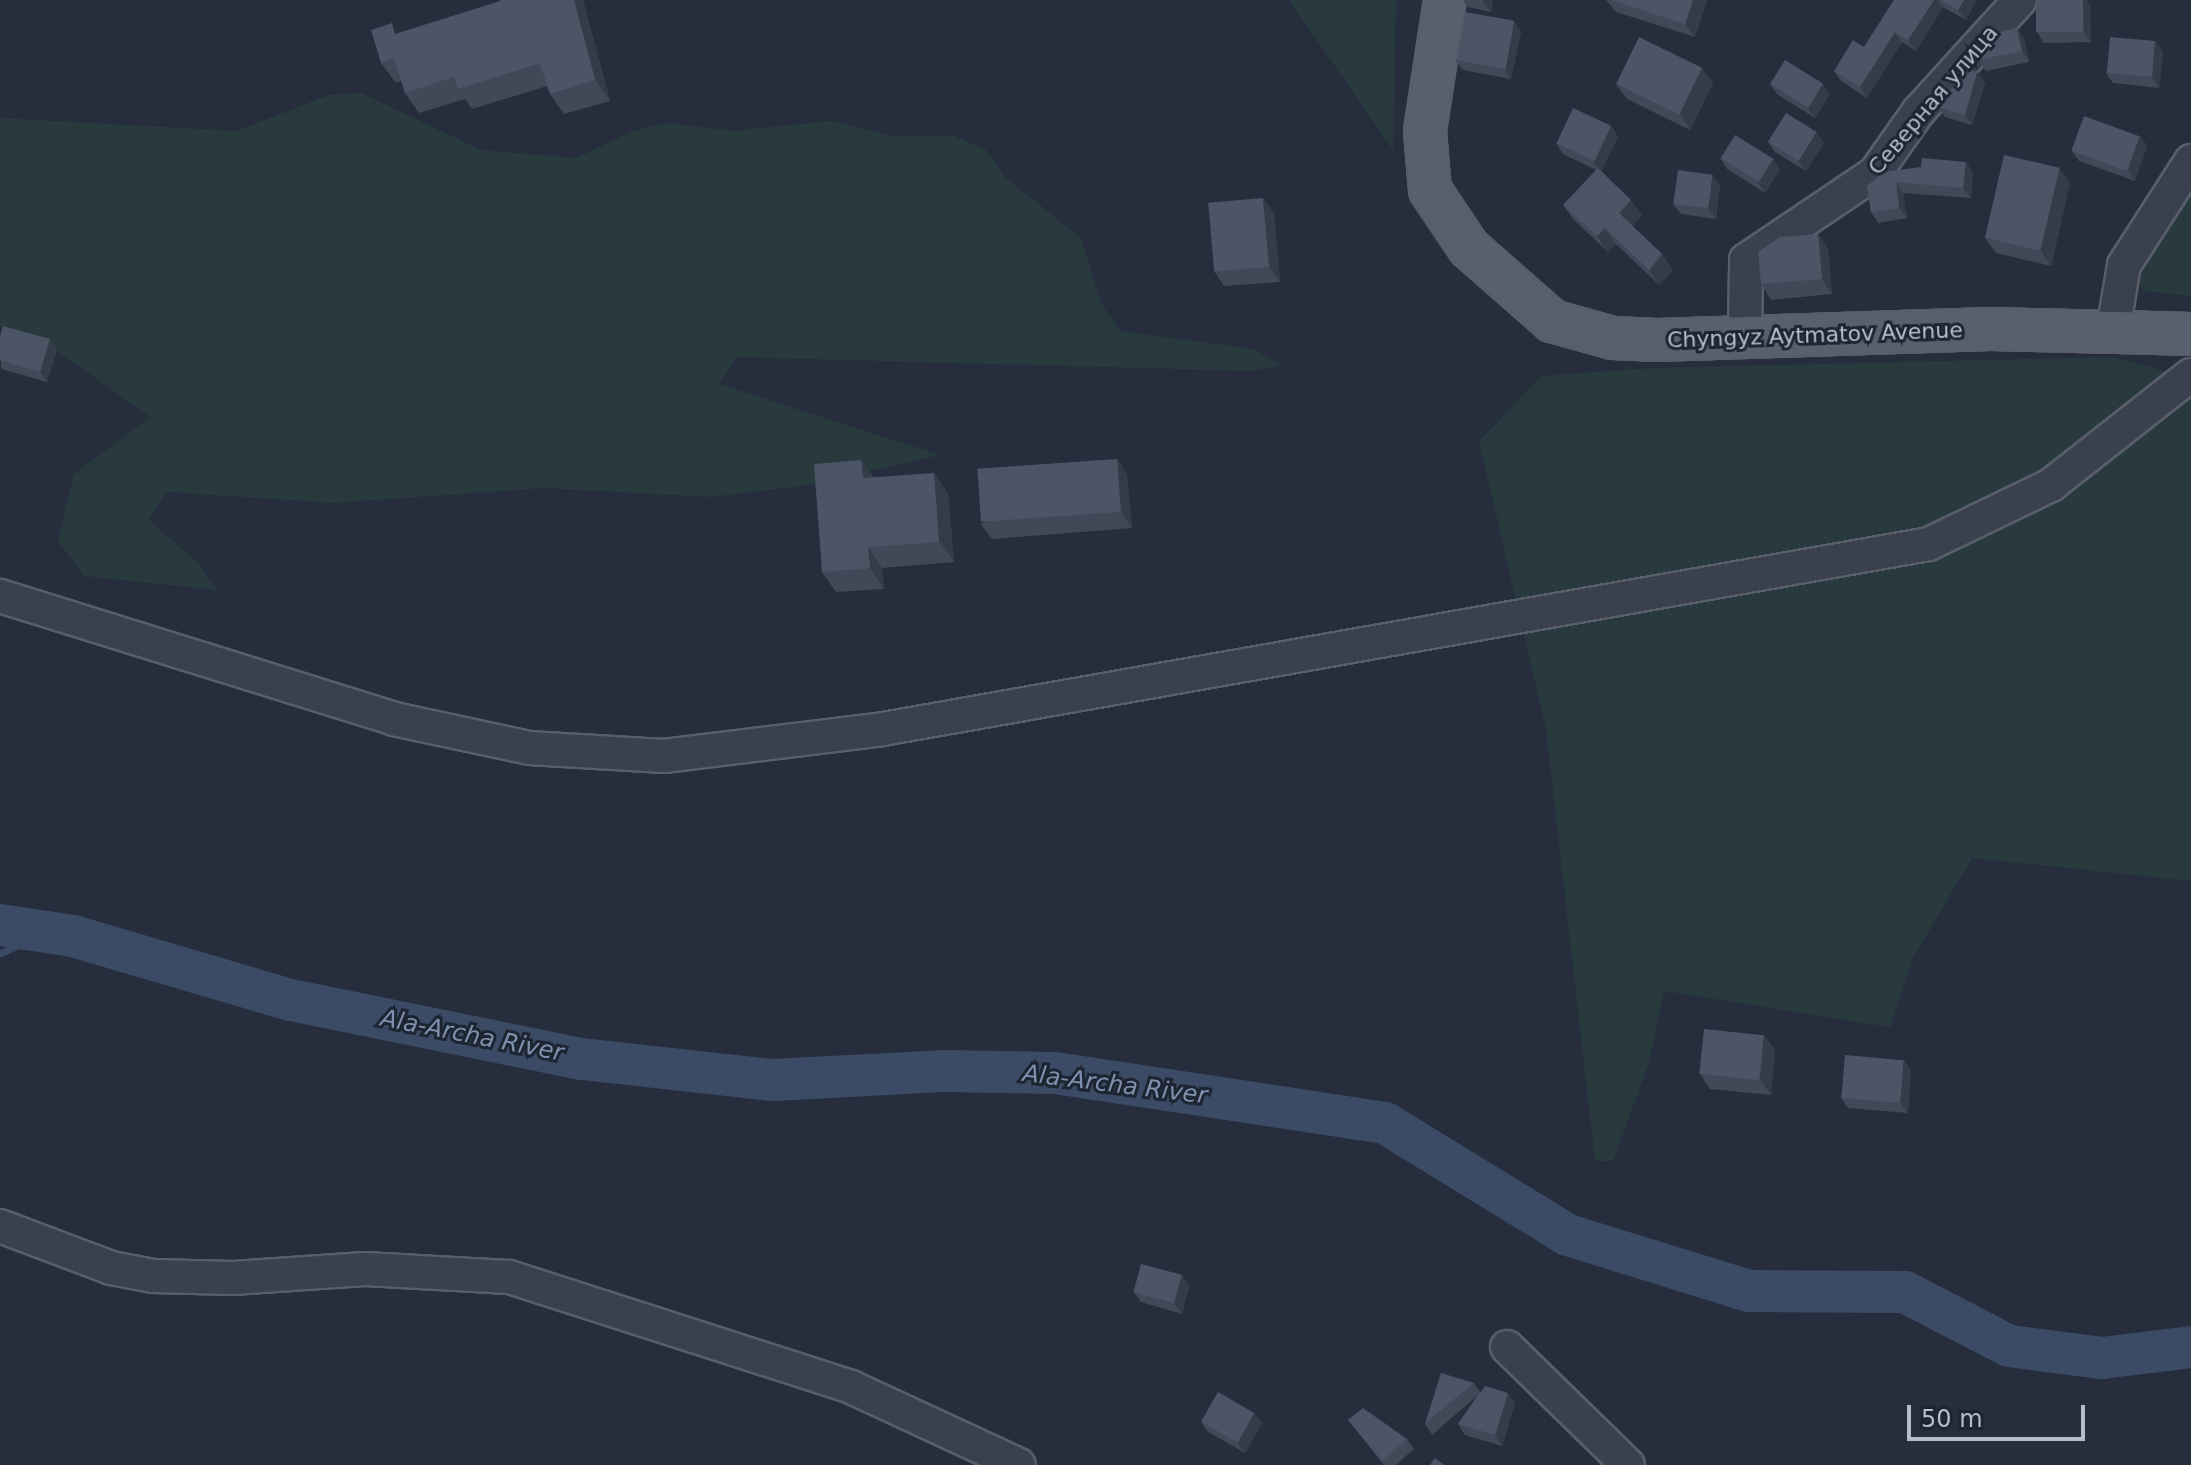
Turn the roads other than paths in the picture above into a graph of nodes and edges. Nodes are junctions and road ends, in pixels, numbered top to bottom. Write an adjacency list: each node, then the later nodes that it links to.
1 (1445, 0): 5 (main road, Chyngyz Aytmatov Avenue)
2 (2020, 0): 5 (street, Северная улица)
3 (2191, 161): 4 (street)
4 (2113, 331): 5 (main road, Chyngyz Aytmatov Avenue); 6 (main road, Chyngyz Aytmatov Avenue)
5 (1745, 336)
6 (2186, 337)
7 (2191, 375): 8 (street)
8 (0, 596)
9 (0, 1226): 11 (street)
10 (1507, 1347): 12 (street)
11 (1019, 1465)
12 (1628, 1465)

